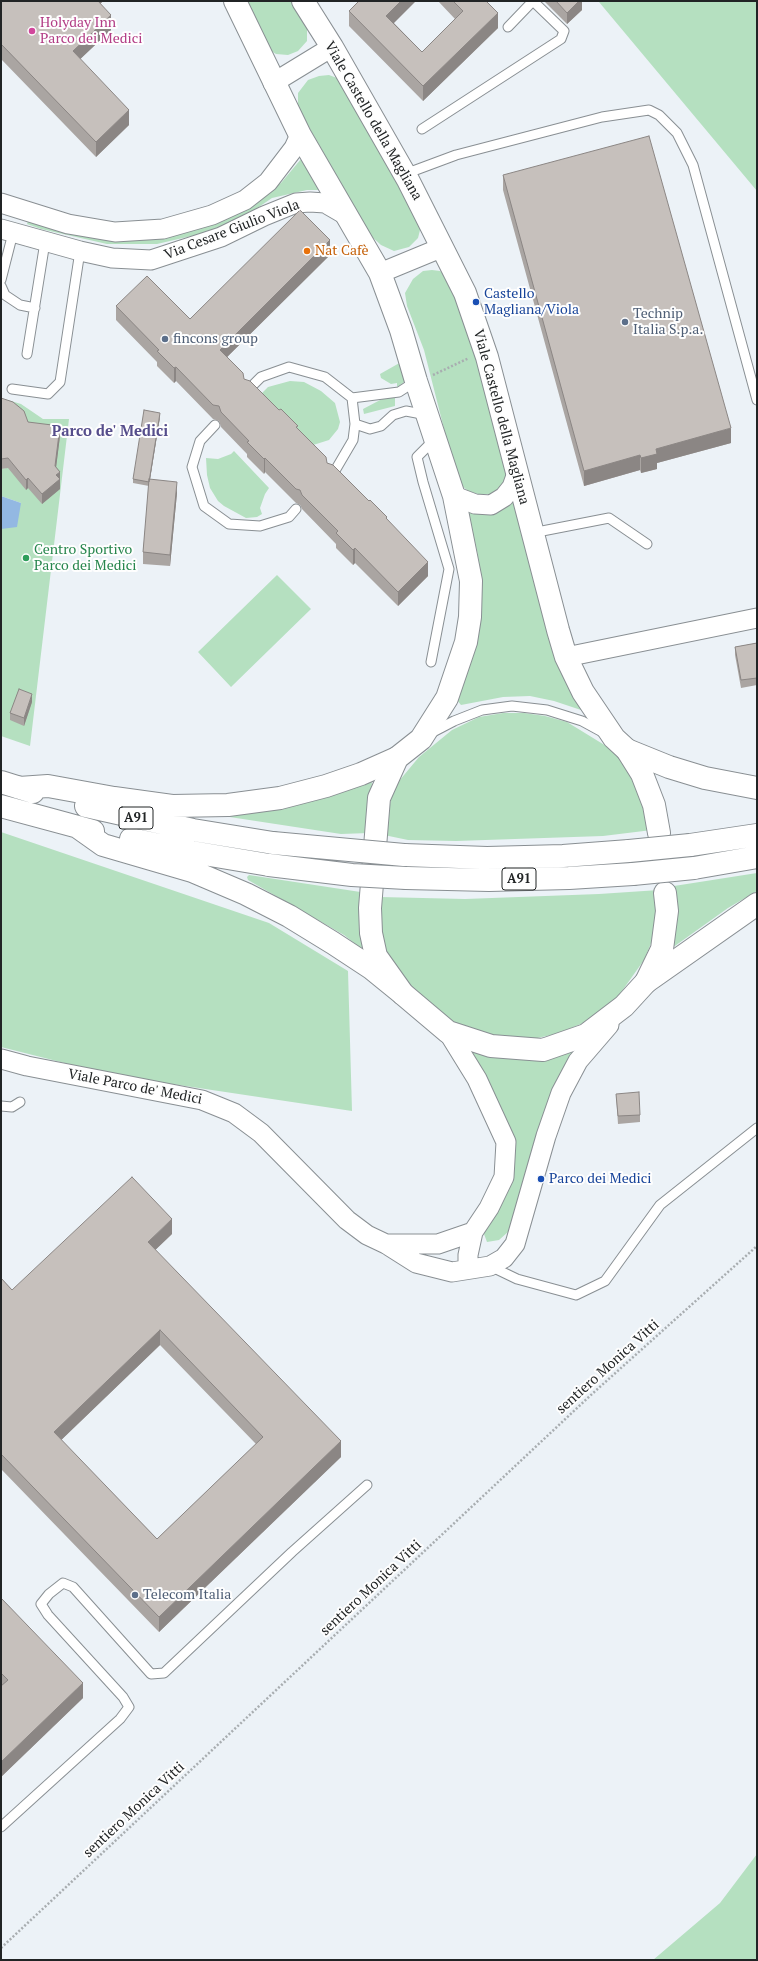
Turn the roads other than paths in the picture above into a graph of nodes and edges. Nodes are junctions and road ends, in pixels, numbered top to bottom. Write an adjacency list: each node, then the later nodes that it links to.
1 (235, 1): 6 (main road)
2 (303, 1): 5 (main road, Viale Castello della Magliana)
3 (533, 1): 4 (lane); 7 (lane)
4 (508, 27)
5 (332, 47): 6 (street); 9 (main road, Viale Castello della Magliana)
6 (273, 83): 8 (main road)
7 (422, 129)
8 (300, 134): 11 (street, Via Cesare Giulio Viola); 12 (main road)
9 (405, 174): 15 (main road, Viale Castello della Magliana); 26 (lane)
10 (1, 203): 11 (street, Via Cesare Giulio Viola)
11 (20, 209): 13 (street)
12 (344, 214): 16 (street, Via Cesare Giulio Viola); 17 (main road)
13 (7, 231): 14 (street, Via Cesare Giulio Viola); 18 (lane)
14 (45, 242): 16 (street, Via Cesare Giulio Viola); 20 (lane)
15 (443, 247): 17 (street); 31 (main road, Viale Castello della Magliana)
16 (80, 251): 23 (lane)
17 (380, 273): 22 (main road)
18 (1, 280)
19 (1, 286): 20 (lane)
20 (34, 308): 21 (lane)
21 (27, 354)
22 (415, 379): 25 (lane); 27 (main road)
23 (12, 389)
24 (248, 390): 25 (lane)
25 (352, 398): 28 (lane)
26 (757, 400)
27 (427, 415): 28 (lane); 30 (main road)
28 (355, 424): 32 (lane)
29 (215, 425): 34 (lane)
30 (435, 439): 33 (main road); 39 (lane)
31 (517, 473): 33 (street); 35 (main road, Viale Castello della Magliana)
32 (330, 474)
33 (454, 496): 40 (main road)
34 (296, 509)
35 (532, 533): 36 (lane); 38 (main road, Viale Castello della Magliana)
36 (647, 544)
37 (757, 618): 38 (street)
38 (566, 656): 41 (main road, Viale Castello della Magliana)
39 (431, 662)
40 (421, 739): 41 (lane); 42 (main road)
41 (620, 744): 44 (main road); 47 (main road, Viale Castello della Magliana)
42 (397, 758): 43 (main road); 53 (main road)
43 (10, 785): 48 (main road, A91, bridge)
44 (757, 788)
45 (1, 806): 46 (main road, A91)
46 (79, 828): 49 (main road, A91, bridge); 53 (main road)
47 (659, 833)
48 (757, 835)
49 (757, 857)
50 (665, 893): 52 (main road)
51 (757, 904): 52 (main road)
52 (646, 982): 54 (main road)
53 (403, 994): 55 (main road)
54 (624, 1006): 55 (main road); 62 (street, Viale Parco de' Medici)
55 (448, 1032): 60 (street)
56 (1, 1059): 61 (street, Viale Parco de' Medici)
57 (20, 1102): 58 (lane)
58 (1, 1106)
59 (757, 1128): 62 (lane)
60 (472, 1232): 61 (street, Viale Parco de' Medici); 63 (street)
61 (386, 1244): 63 (street, Viale Parco de' Medici)
62 (490, 1266): 63 (street, Viale Parco de' Medici)
63 (468, 1270)
64 (367, 1485): 65 (lane)
65 (1, 1827)

